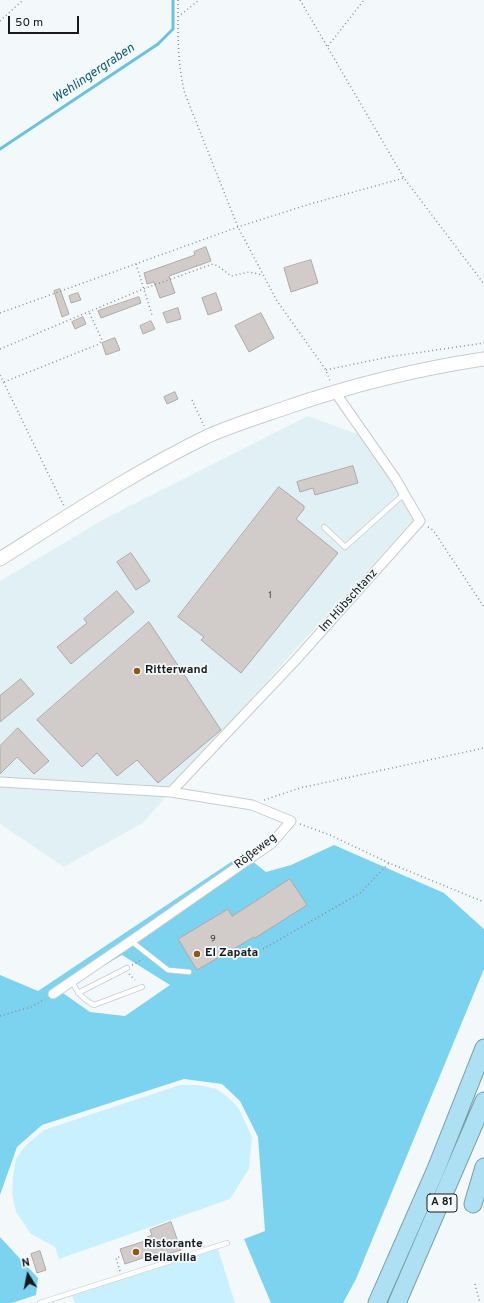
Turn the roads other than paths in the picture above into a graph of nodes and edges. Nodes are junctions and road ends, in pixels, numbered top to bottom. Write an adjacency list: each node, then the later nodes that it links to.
1 (484, 359): 2 (street)
2 (335, 392): 3 (street); 5 (street)
3 (404, 494): 4 (lane); 7 (street, Im Hübschtanz)
4 (324, 527)
5 (0, 559)
6 (0, 782): 7 (street, Rößeweg)
7 (171, 792): 8 (street, Rößeweg)
8 (131, 941): 10 (lane); 11 (street, Rößeweg)
9 (128, 971): 13 (lane)
10 (189, 972)
11 (72, 981): 13 (lane); 14 (street, Rößeweg)
12 (142, 987): 13 (lane)
13 (78, 993)
14 (53, 994)
15 (484, 1048): 20 (highway, A 81)
16 (484, 1101): 24 (highway, A 81)
17 (484, 1167): 18 (highway)
18 (473, 1204)
19 (226, 1242): 21 (lane)
20 (391, 1273): 22 (highway); 23 (highway, A 81)
21 (40, 1303)
22 (370, 1303)
23 (377, 1303)
24 (397, 1303)

